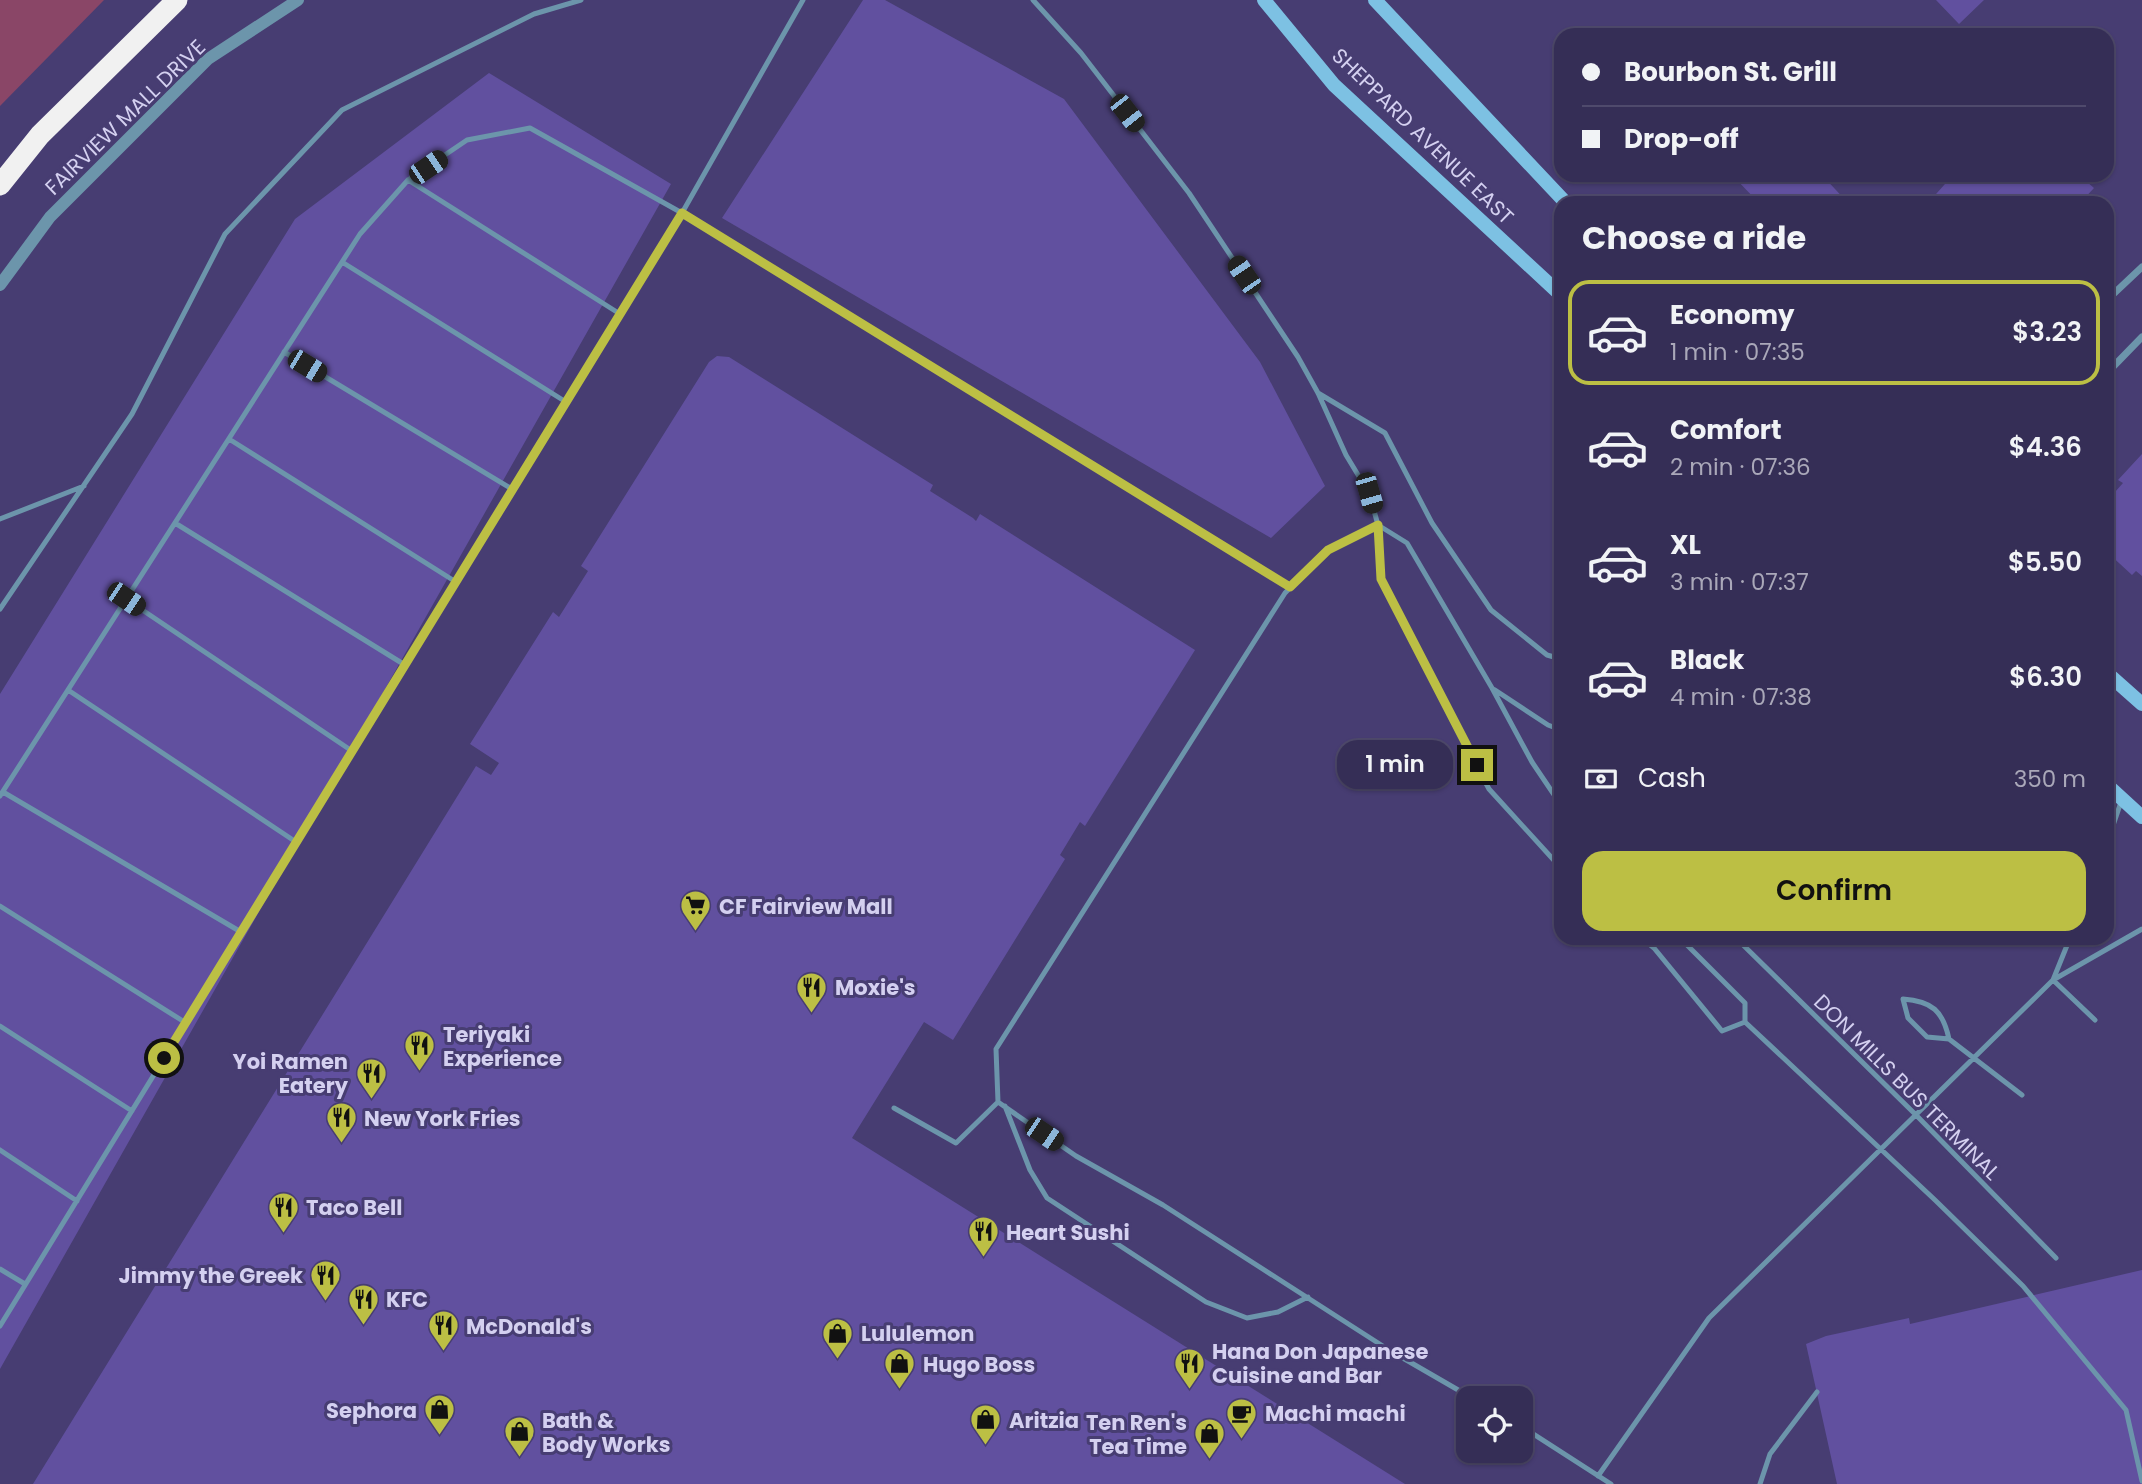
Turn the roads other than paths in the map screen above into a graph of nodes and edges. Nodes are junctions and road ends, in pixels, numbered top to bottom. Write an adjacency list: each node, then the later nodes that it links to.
1 (177, 0): 9 (highway)
2 (298, 0): 14 (street, FAIRVIEW MALL DRIVE)
3 (581, 0): 24 (lane)
4 (803, 0): 11 (lane)
5 (1033, 0): 21 (lane)
6 (1264, 0): 15 (main road, SHEPPARD AVENUE EAST)
7 (1375, 0): 10 (main road)
8 (408, 180): 11 (lane); 12 (lane); 17 (lane)
9 (0, 185)
10 (1559, 196)
11 (682, 213): 17 (lane); 30 (lane)
12 (342, 262): 19 (lane); 22 (lane)
13 (2142, 267): 16 (street)
14 (0, 285)
15 (1554, 289)
16 (2114, 293)
17 (620, 314): 22 (lane)
18 (2142, 337): 20 (street)
19 (284, 352): 23 (lane); 25 (lane)
20 (2114, 366)
21 (1318, 393): 28 (lane); 35 (lane)
22 (566, 402): 25 (lane)
23 (229, 439): 27 (lane); 29 (lane)
24 (84, 486): 26 (lane); 31 (lane)
25 (512, 489): 29 (lane)
26 (0, 519)
27 (175, 523): 32 (lane); 36 (lane)
28 (1378, 525): 30 (lane); 38 (lane); 50 (lane)
29 (456, 582): 36 (lane)
30 (1290, 587): 66 (lane)
31 (7, 597): 33 (lane); 34 (lane)
32 (126, 599): 39 (lane); 42 (lane)
33 (0, 602)
34 (0, 609)
35 (1554, 657)
36 (405, 665): 42 (lane)
37 (2114, 679): 40 (main road)
38 (1492, 688): 41 (lane); 45 (lane)
39 (68, 690): 44 (lane); 49 (lane)
40 (2142, 704)
41 (1554, 727)
42 (352, 751): 49 (lane)
43 (2114, 792): 46 (main road)
44 (1, 794): 53 (lane)
45 (1554, 795)
46 (2122, 799): 47 (main road); 48 (lane)
47 (2142, 817)
48 (2114, 822)
49 (296, 842): 53 (lane)
50 (1554, 860)
51 (0, 906): 61 (lane)
52 (2142, 929): 58 (lane)
53 (241, 932): 61 (lane)
54 (1650, 945): 60 (lane)
55 (1687, 945): 60 (lane)
56 (1743, 945): 70 (lane, DON MILLS BUS TERMINAL)
57 (2067, 945): 58 (lane)
58 (2053, 980): 59 (lane); 64 (lane)
59 (2095, 1020)
60 (1745, 1022): 71 (lane)
61 (186, 1023): 69 (lane)
62 (0, 1026): 69 (lane)
63 (1950, 1039): 63 (lane); 64 (lane)
64 (1973, 1059): 65 (lane); 70 (lane)
65 (2022, 1095)
66 (998, 1102): 67 (lane); 68 (lane)
67 (1005, 1106): 77 (lane); 77 (lane)
68 (894, 1108)
69 (132, 1111): 73 (lane)
70 (1916, 1115): 71 (lane); 74 (lane, DON MILLS BUS TERMINAL)
71 (1881, 1149): 82 (lane); 83 (lane)
72 (0, 1150): 73 (lane)
73 (77, 1201): 76 (lane)
74 (2056, 1258)
75 (0, 1269): 76 (lane)
76 (25, 1284): 78 (lane)
77 (1308, 1297): 79 (lane)
78 (0, 1325)
79 (1456, 1389)
80 (1817, 1392): 85 (lane)
81 (1533, 1434): 82 (lane)
82 (1598, 1476): 84 (lane)
83 (2142, 1482)
84 (1611, 1484)
85 (1760, 1484)

